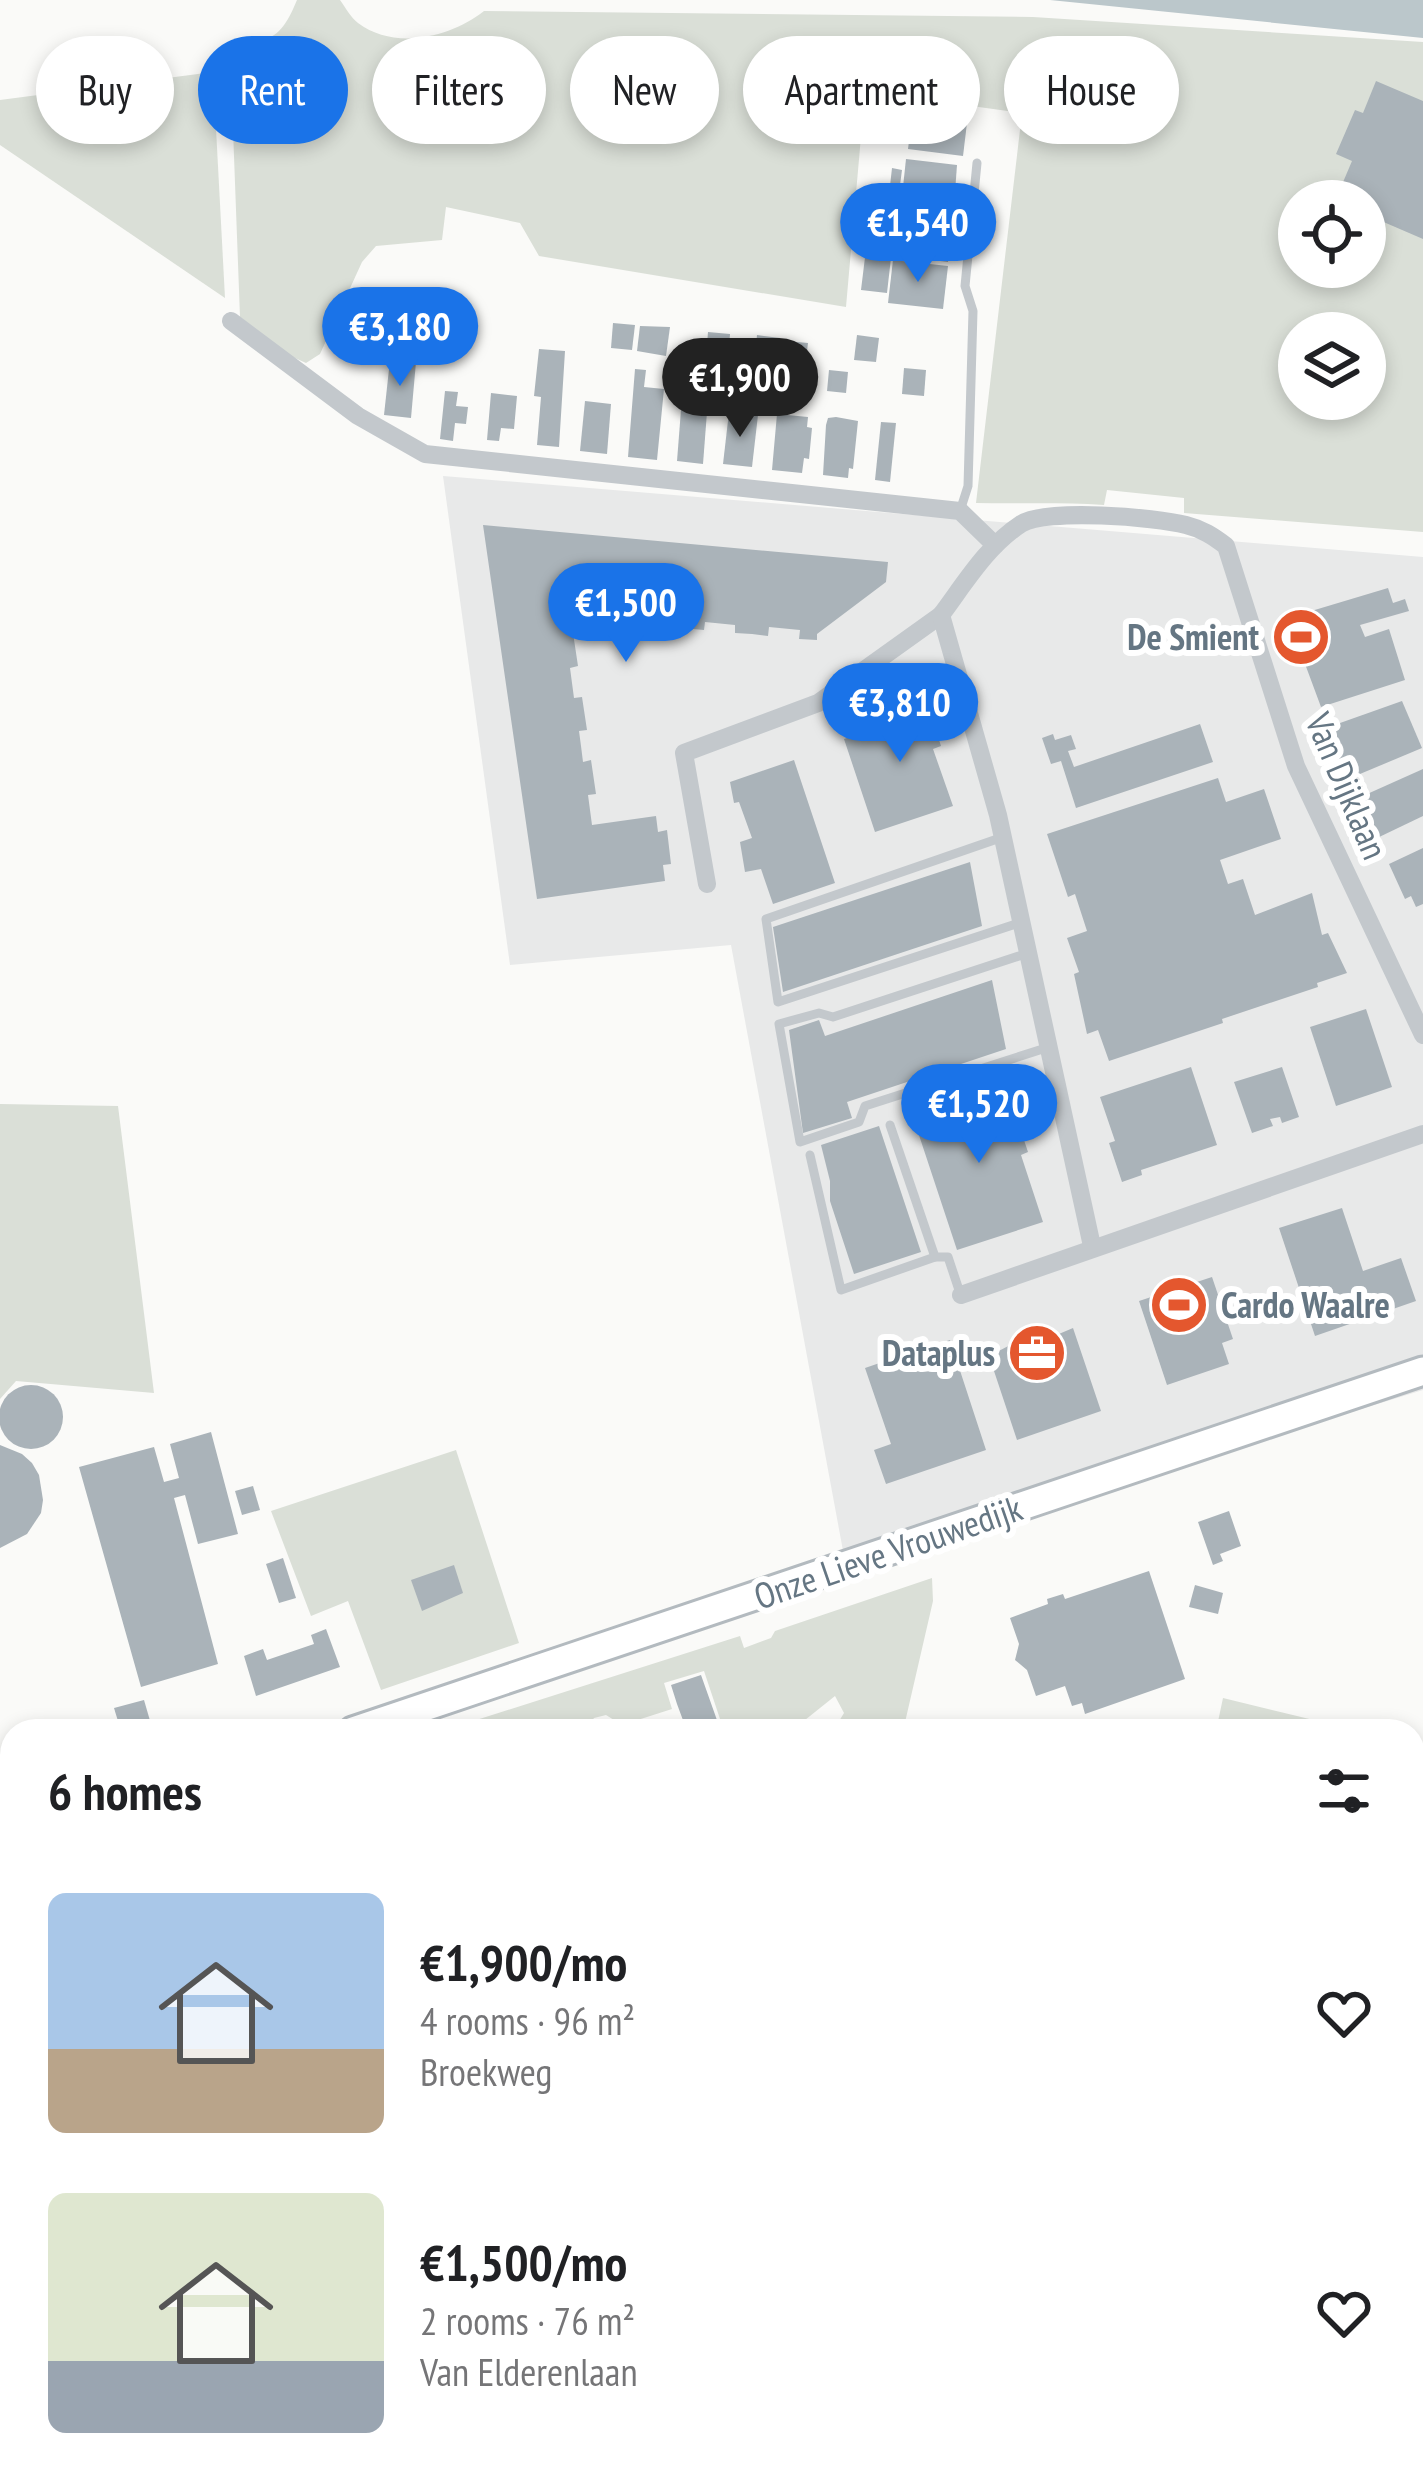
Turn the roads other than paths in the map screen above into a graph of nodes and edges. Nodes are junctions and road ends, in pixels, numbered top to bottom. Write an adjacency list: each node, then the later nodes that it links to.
1 (977, 163): 3 (lane)
2 (231, 320): 3 (street)
3 (960, 511): 4 (street)
4 (995, 545): 5 (street, Van Dijklaan); 10 (street, Van Dijklaan)
5 (941, 615): 6 (street); 7 (street, Van Dijklaan)
6 (1003, 837): 8 (street); 8 (lane)
7 (707, 884)
8 (1022, 922): 9 (street)
9 (1028, 953): 11 (street); 11 (lane)
10 (1423, 1035)
11 (1048, 1047): 15 (street)
12 (890, 1125): 16 (lane)
13 (1423, 1134): 15 (street)
14 (810, 1155): 16 (lane)
15 (1092, 1246): 17 (street)
16 (935, 1257): 17 (lane)
17 (961, 1295)
18 (1423, 1371): 19 (main road, Onze Lieve Vrouwedijk)
19 (389, 1719)

